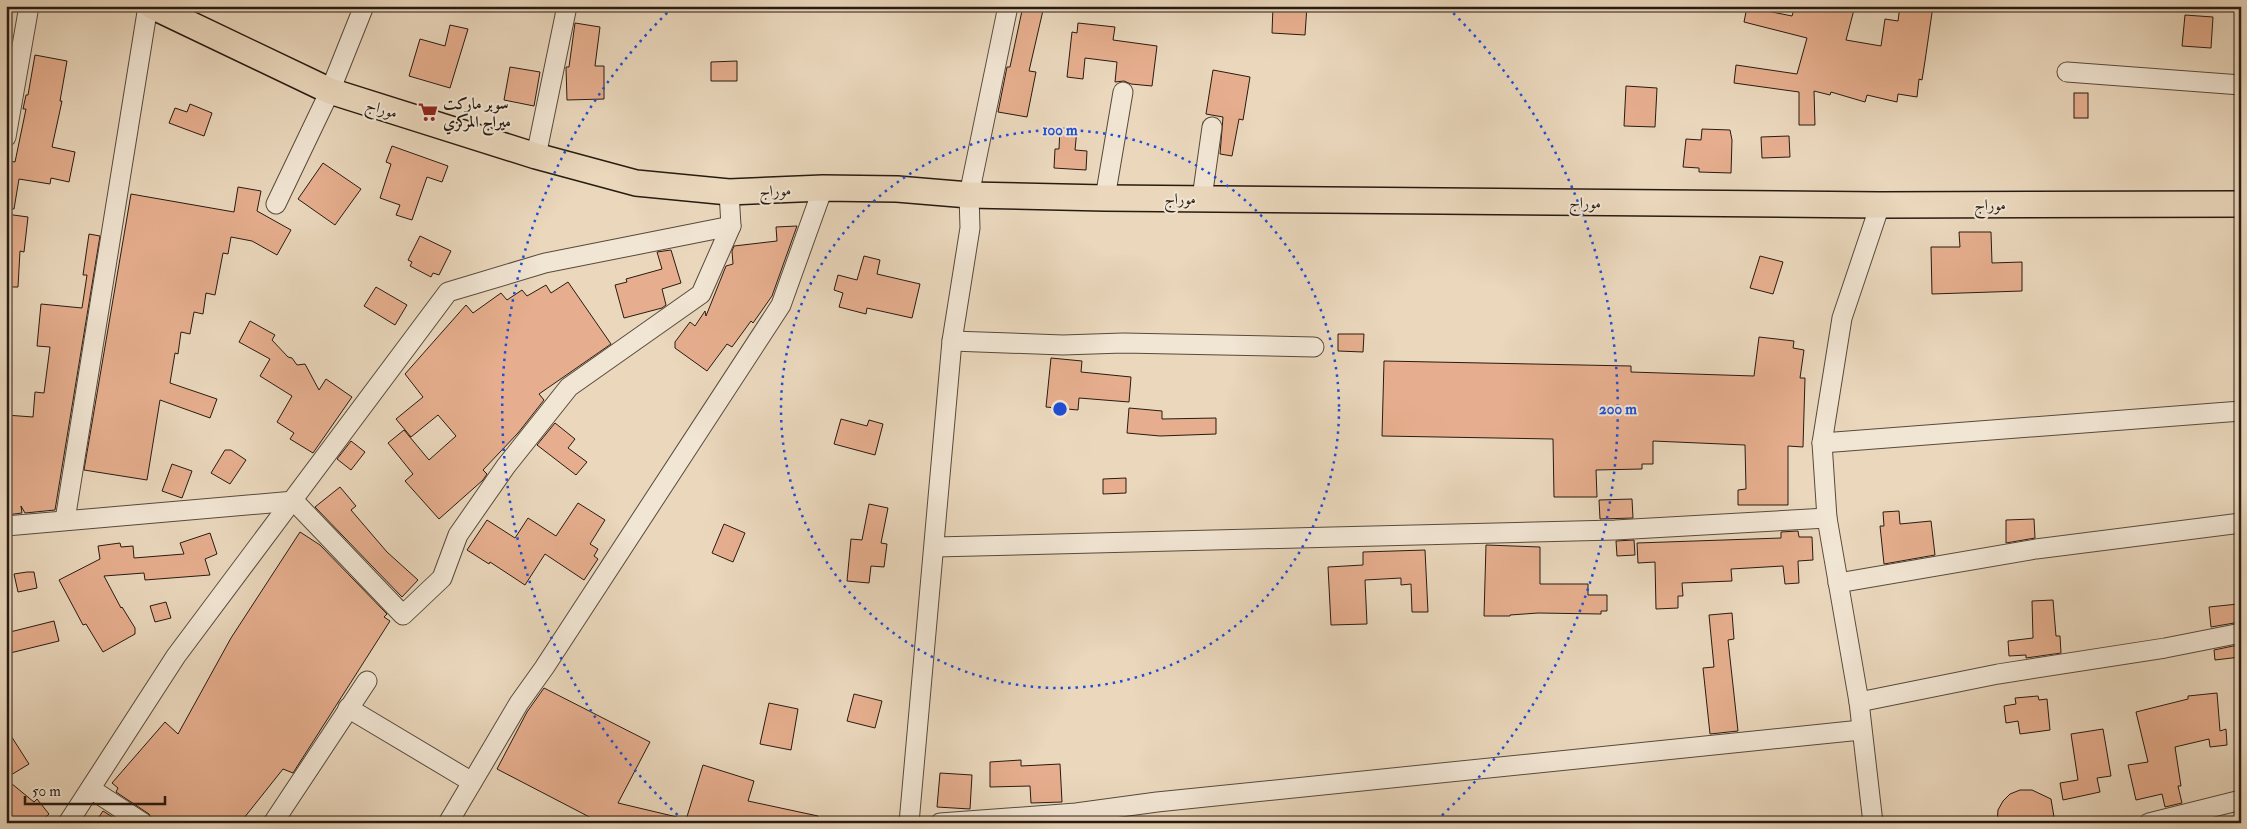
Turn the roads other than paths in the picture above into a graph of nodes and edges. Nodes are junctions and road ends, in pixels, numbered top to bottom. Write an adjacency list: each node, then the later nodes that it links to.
1 (29, 6): 11 (street)
2 (364, 6): 8 (street)
3 (567, 6): 12 (street)
4 (1008, 6): 15 (street)
5 (154, 7): 8 (main road, موراج); 28 (street)
6 (2067, 72): 7 (street)
7 (2241, 85)
8 (330, 91): 12 (main road, موراج); 18 (street)
9 (1124, 92): 16 (street)
10 (1212, 128): 17 (street)
11 (6, 137)
12 (536, 156): 14 (main road, موراج)
13 (823, 188): 14 (main road, موراج); 15 (main road, موراج); 38 (street)
14 (729, 192): 21 (street)
15 (969, 195): 16 (main road, موراج); 22 (street)
16 (1105, 198): 17 (main road, موراج)
17 (1202, 198): 20 (main road, موراج)
18 (276, 204)
19 (2241, 204): 20 (main road, موراج)
20 (1880, 205): 25 (street)
21 (731, 226): 26 (street); 26 (street)
22 (952, 341): 23 (street); 31 (street)
23 (1314, 347)
24 (2241, 411): 25 (street)
25 (1822, 442): 27 (street)
26 (294, 500): 28 (street); 39 (street)
27 (1827, 518): 31 (street); 32 (street)
28 (65, 520): 30 (street)
29 (2241, 523): 32 (street)
30 (6, 526)
31 (935, 547): 45 (street)
32 (1838, 583): 35 (street)
33 (2241, 633): 35 (street)
34 (367, 682): 36 (street)
35 (1858, 702): 37 (street)
36 (348, 708): 38 (street); 43 (street)
37 (1861, 730): 46 (street); 47 (street)
38 (472, 782): 44 (street)
39 (91, 789): 41 (street); 42 (street)
40 (2241, 800): 48 (street)
41 (68, 823)
42 (142, 823)
43 (273, 823)
44 (448, 823)
45 (908, 823)
46 (940, 823)
47 (1873, 823)
48 (2149, 823)

